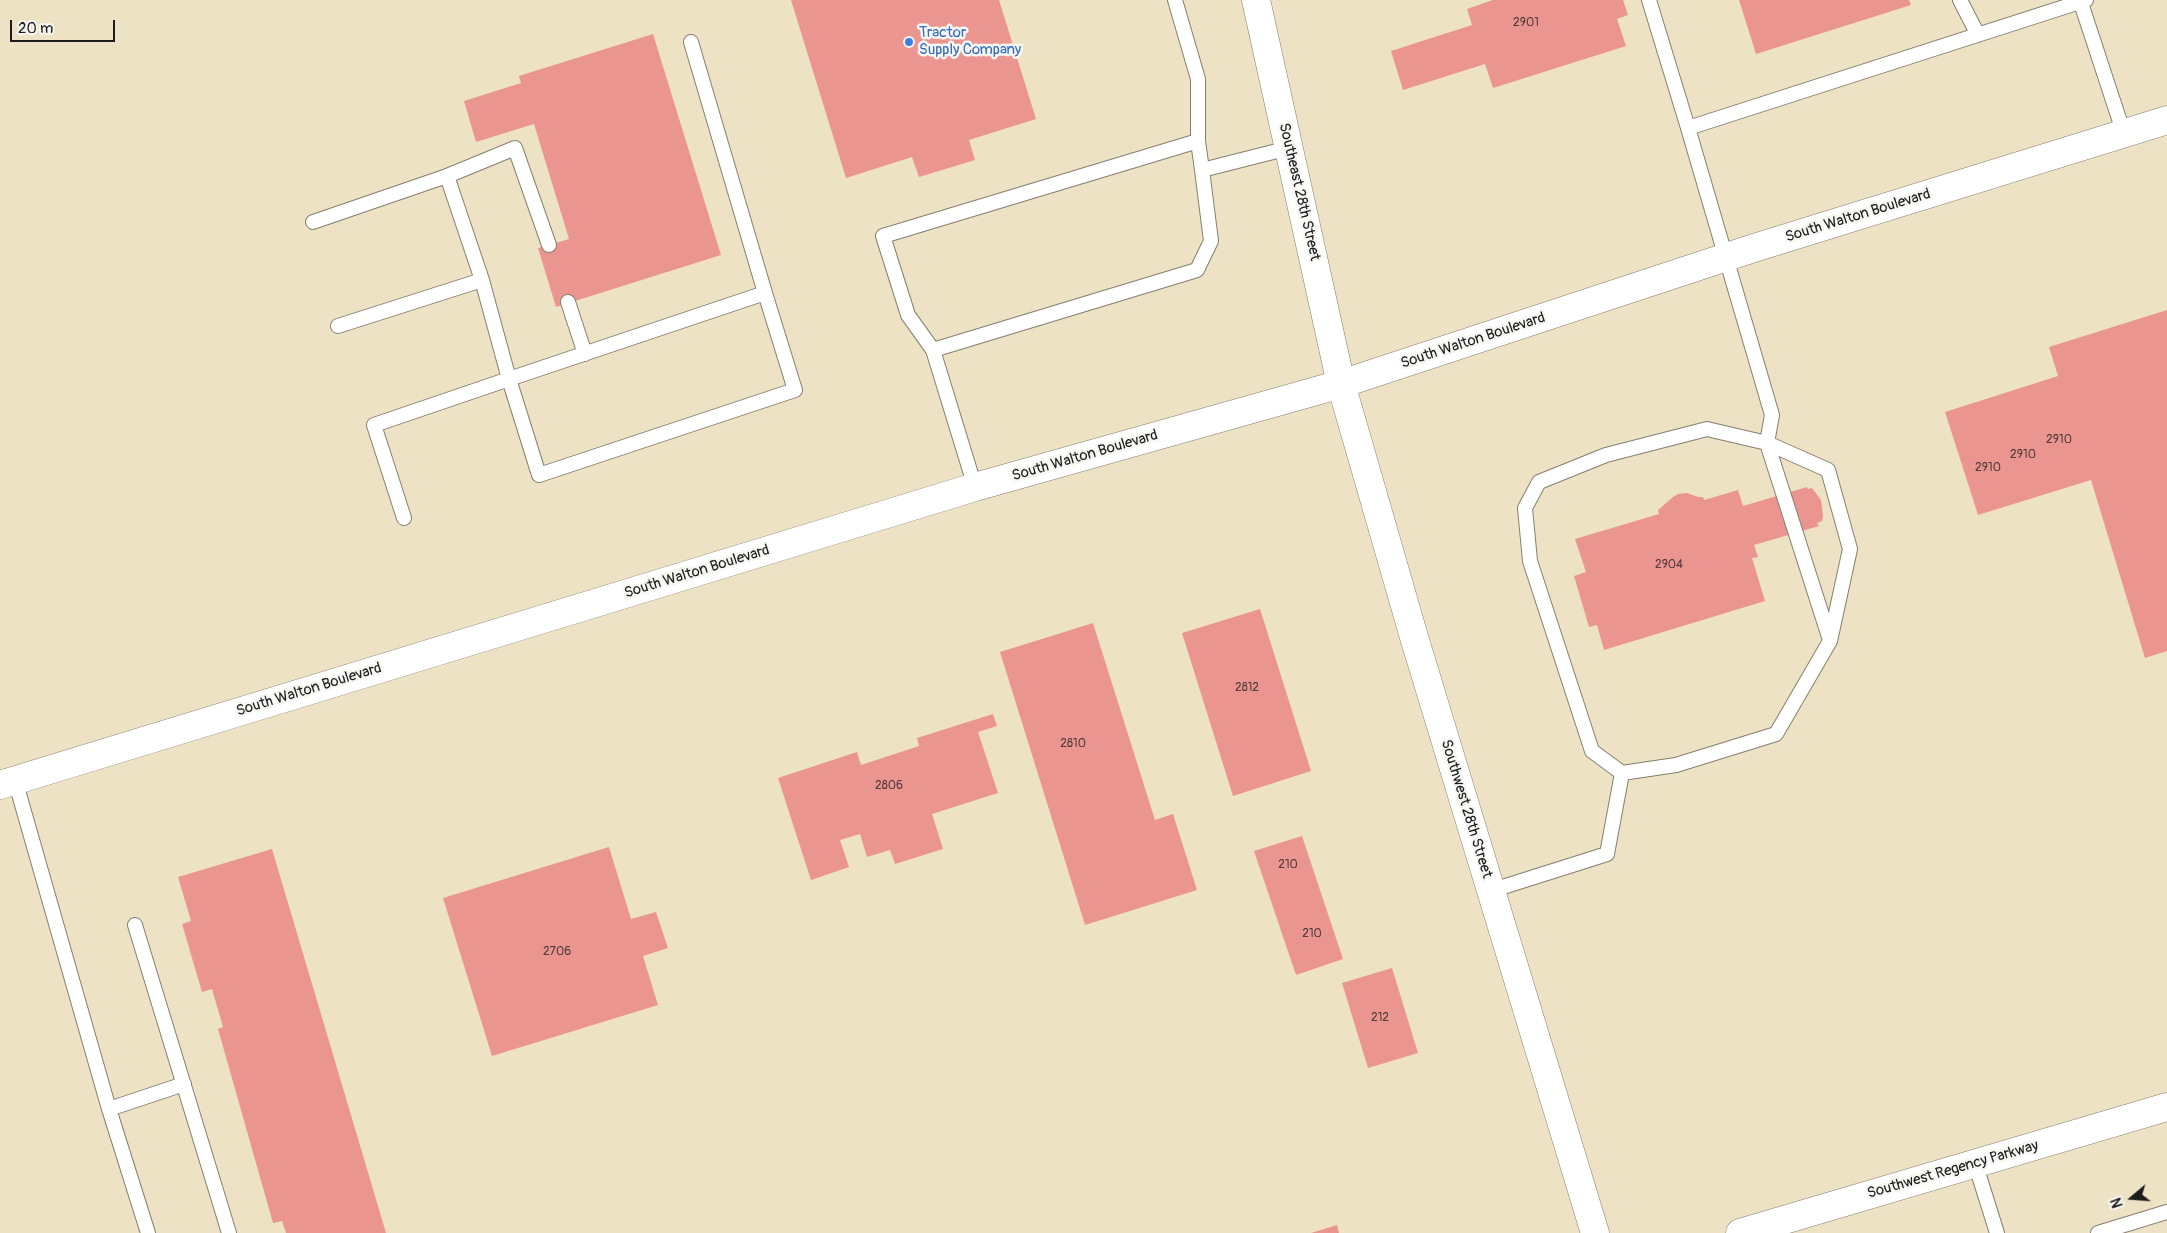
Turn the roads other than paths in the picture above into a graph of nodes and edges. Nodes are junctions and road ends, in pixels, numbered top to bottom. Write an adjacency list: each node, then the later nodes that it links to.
1 (1176, 0): 11 (lane)
2 (1256, 0): 12 (main road, Southeast 28th Street)
3 (1649, 0): 9 (lane)
4 (1960, 0): 6 (lane)
5 (2082, 1): 6 (lane); 10 (lane)
6 (1978, 35): 9 (lane)
7 (691, 42): 19 (lane)
8 (2167, 120): 10 (main road, South Walton Boulevard)
9 (1688, 128): 17 (lane)
10 (2124, 134): 17 (main road, South Walton Boulevard)
11 (1198, 141): 13 (lane); 22 (lane)
12 (1289, 148): 13 (lane); 25 (main road, Southeast 28th Street)
13 (1202, 170): 22 (lane)
14 (447, 176): 15 (lane); 16 (lane); 18 (lane)
15 (313, 222)
16 (548, 245)
17 (1726, 257): 25 (main road, South Walton Boulevard); 26 (lane)
18 (482, 280): 21 (lane); 24 (lane)
19 (765, 293): 23 (lane); 24 (lane)
20 (568, 302): 23 (lane)
21 (338, 326)
22 (933, 350): 27 (lane)
23 (585, 354): 24 (lane)
24 (509, 379): 28 (lane)
25 (1342, 384): 27 (main road, South Walton Boulevard); 32 (main road, Southwest 28th Street)
26 (1768, 443): 29 (lane); 29 (lane); 30 (lane)
27 (975, 487): 31 (main road, South Walton Boulevard)
28 (404, 518)
29 (1830, 641): 30 (lane)
30 (1622, 772): 32 (lane)
31 (7, 783): 36 (lane)
32 (1490, 891): 41 (main road, Southwest 28th Street)
33 (136, 925): 34 (lane)
34 (184, 1084): 36 (lane); 40 (lane)
35 (2167, 1106): 37 (main road, Southwest Regency Parkway)
36 (110, 1108): 39 (lane)
37 (1975, 1163): 42 (main road, Southwest Regency Parkway); 43 (lane)
38 (2167, 1212): 44 (lane)
39 (148, 1233)
40 (229, 1233)
41 (1595, 1233)
42 (1740, 1233)
43 (1997, 1233)
44 (2098, 1233)

